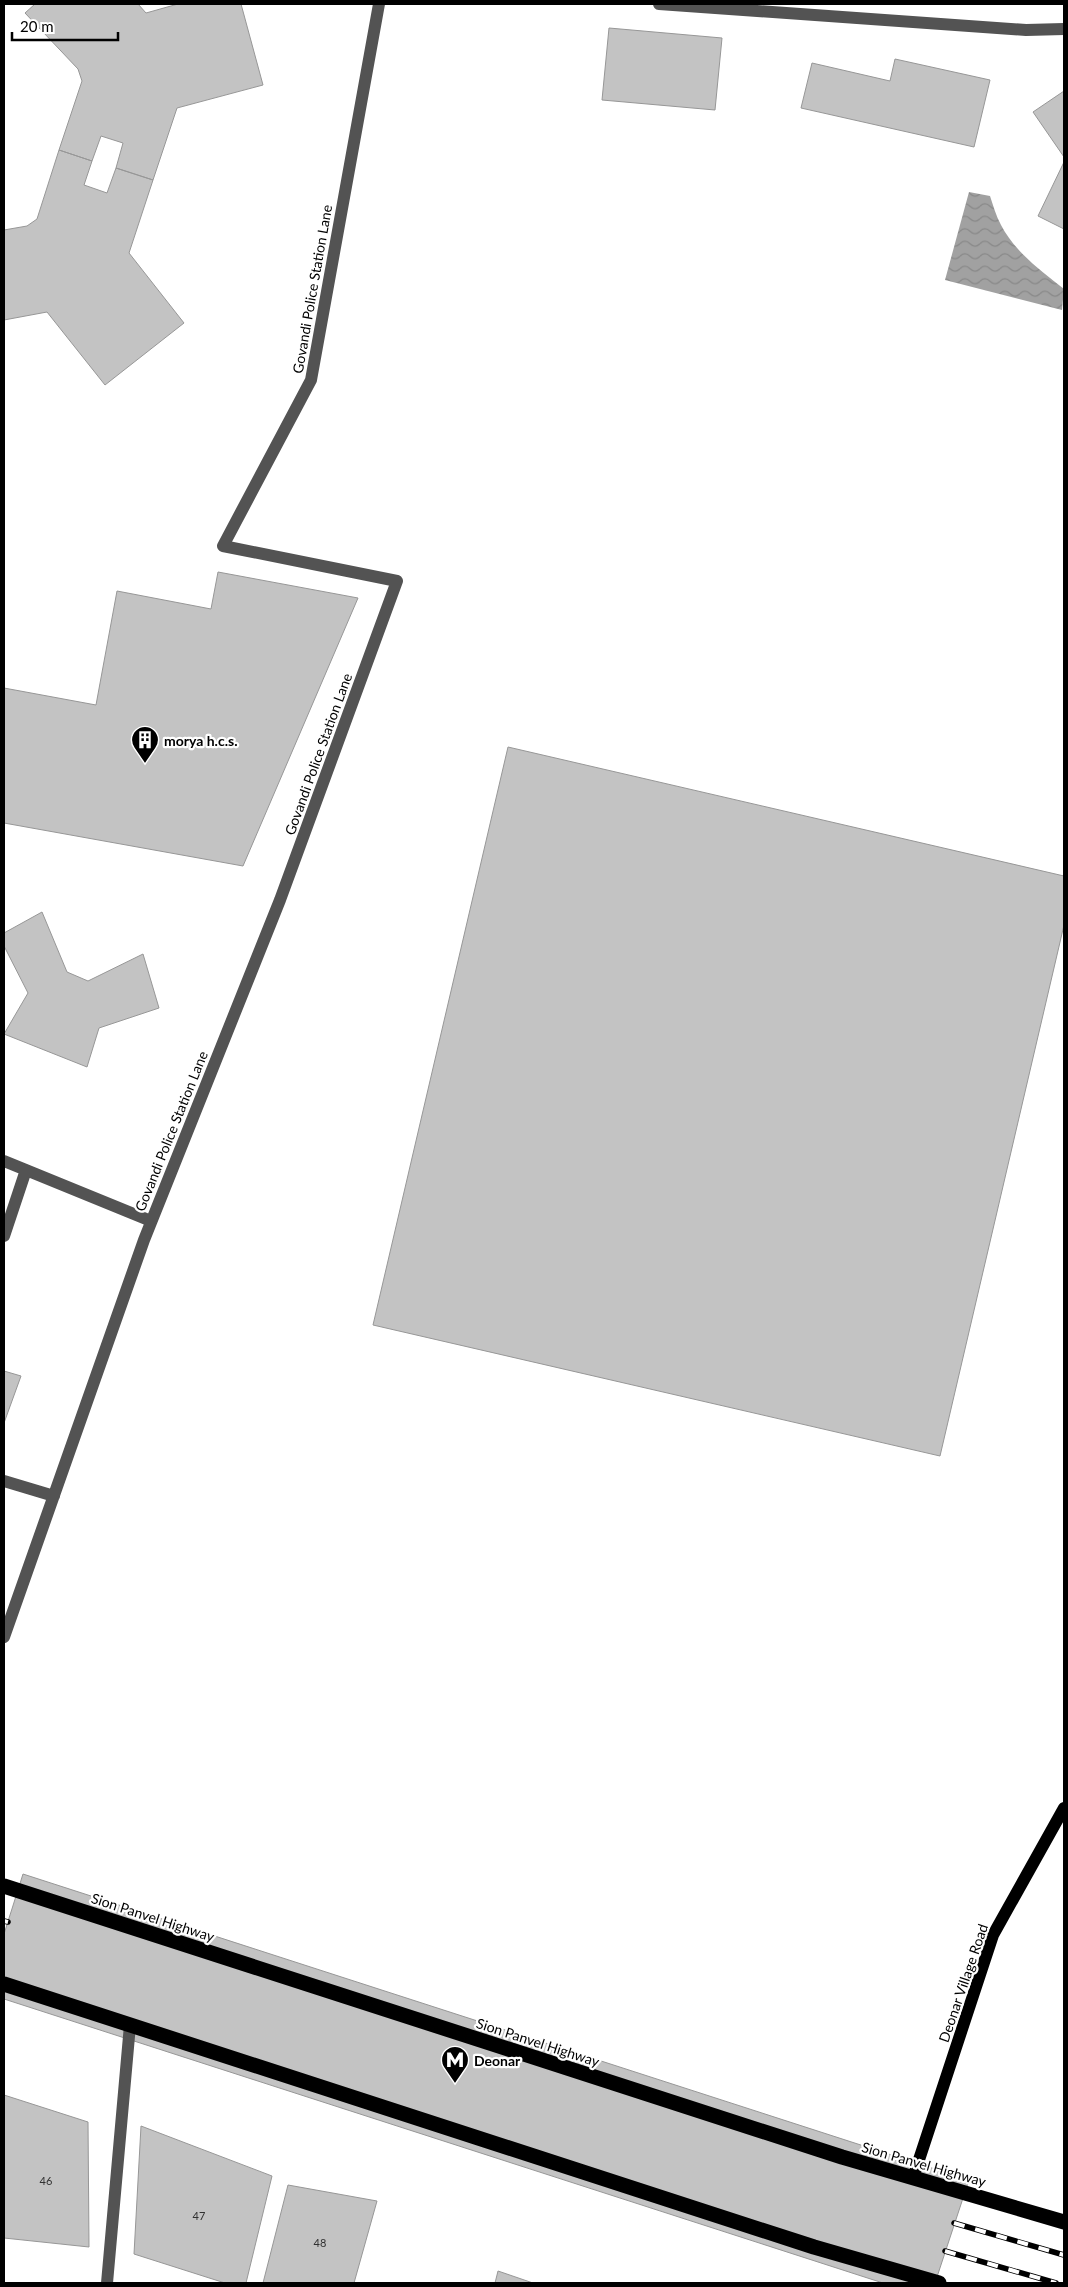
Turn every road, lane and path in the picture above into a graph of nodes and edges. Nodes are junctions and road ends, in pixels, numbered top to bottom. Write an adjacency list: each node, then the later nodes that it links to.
1 (379, 4): 7 (street, Govandi Police Station Lane)
2 (659, 4): 3 (street)
3 (711, 6): 4 (street)
4 (1064, 29)
5 (4, 1161): 6 (street)
6 (26, 1170): 7 (street); 8 (street)
7 (151, 1221): 10 (street, Govandi Police Station Lane)
8 (4, 1236)
9 (4, 1481): 10 (street)
10 (54, 1496): 11 (street, Govandi Police Station Lane)
11 (4, 1637)
12 (1064, 1808): 16 (main road, Deonar Village Road)
13 (4, 1886): 16 (highway, Sion Panvel Highway)
14 (4, 1984): 15 (highway)
15 (130, 2025): 18 (street); 19 (highway)
16 (913, 2178): 17 (highway, Sion Panvel Highway)
17 (1064, 2222)
18 (107, 2283)
19 (939, 2283)

